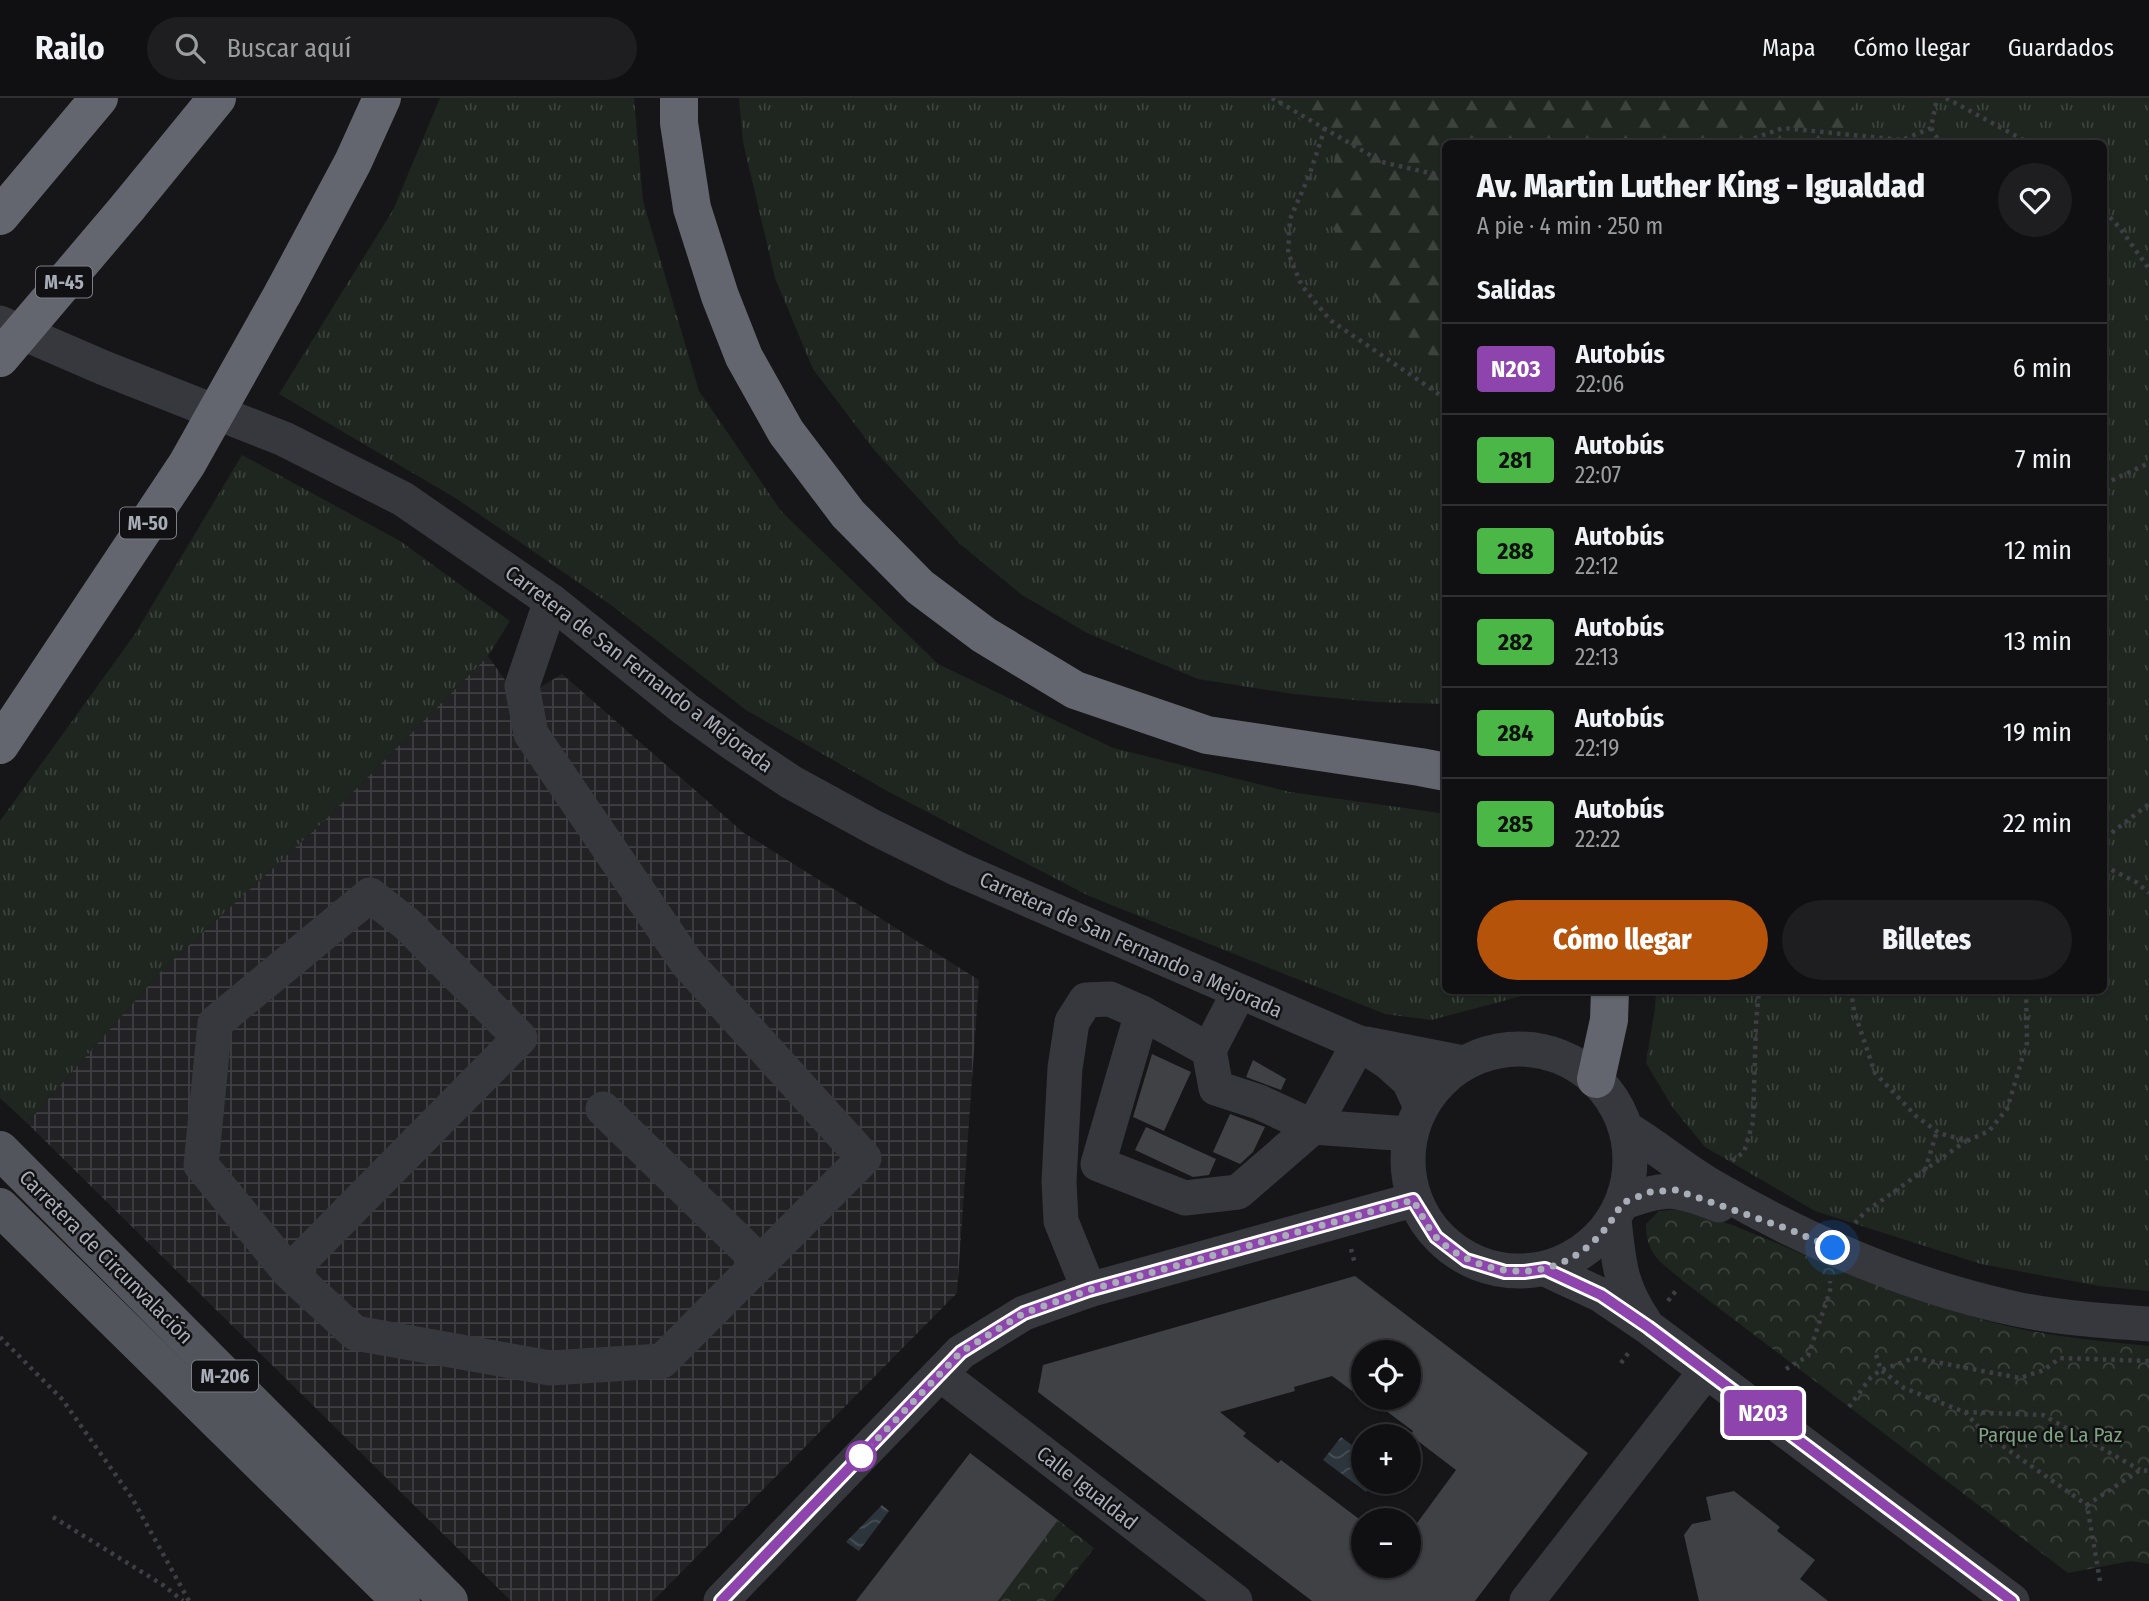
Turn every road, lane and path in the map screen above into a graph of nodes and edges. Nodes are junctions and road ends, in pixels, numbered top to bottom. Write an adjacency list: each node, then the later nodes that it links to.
1 (99, 98): 17 (highway)
2 (217, 98): 20 (highway, M-45, bridge)
3 (382, 98): 25 (highway, M-50, bridge)
4 (678, 98): 26 (highway)
5 (1272, 98): 8 (path)
6 (1937, 98): 9 (path)
7 (1946, 98): 14 (path)
8 (1325, 128): 15 (path); 21 (path)
9 (1931, 128): 12 (path); 13 (path)
10 (1749, 140): 11 (path)
11 (1902, 140)
12 (1902, 140)
13 (1938, 140)
14 (2024, 140)
15 (1442, 176)
16 (2107, 215): 18 (path)
17 (0, 216)
18 (2149, 270)
19 (0, 323): 24 (street, Carretera de San Fernando a Mejorada)
20 (0, 358)
21 (1442, 396)
22 (2149, 463): 23 (path)
23 (2107, 483)
24 (551, 601): 31 (street, Carretera de San Fernando a Mejorada); 55 (street)
25 (0, 745)
26 (1442, 771)
27 (2149, 804): 28 (path)
28 (2107, 835)
29 (2107, 868): 30 (path)
30 (2149, 893)
31 (1240, 992): 37 (street, Carretera de San Fernando a Mejorada); 38 (street)
32 (1610, 994): 40 (highway)
33 (1759, 994): 49 (path)
34 (1852, 994): 45 (path)
35 (2026, 994): 46 (path)
36 (1142, 1013): 38 (street); 43 (street); 59 (street)
37 (1359, 1043): 39 (street); 42 (street); 43 (street)
38 (1209, 1050): 43 (street)
39 (1463, 1063): 40 (street); 42 (street)
40 (1596, 1079): 44 (street)
41 (603, 1110): 55 (street)
42 (1415, 1120): 43 (street); 50 (street)
43 (1313, 1127)
44 (1626, 1129): 49 (street); 52 (street)
45 (1937, 1131): 46 (path); 48 (path)
46 (1967, 1141): 48 (path)
47 (0, 1150): 79 (main road, Carretera de Circunvalación / M-206)
48 (1925, 1170): 53 (path)
49 (1705, 1182): 54 (street)
50 (1413, 1200): 56 (street); 59 (street)
51 (0, 1207): 78 (main road, Carretera de Circunvalación / M-206)
52 (1618, 1211): 54 (street); 56 (street); 61 (street)
53 (1853, 1228)
54 (1791, 1230): 60 (street)
55 (760, 1262): 57 (street)
56 (1545, 1269): 61 (street)
57 (289, 1272): 57 (street)
58 (1829, 1277): 65 (path)
59 (1089, 1290): 68 (street)
60 (2149, 1324)
61 (1648, 1327): 67 (street)
62 (0, 1337): 77 (path)
63 (1876, 1355): 66 (path)
64 (2149, 1361): 66 (path)
65 (1786, 1369)
66 (1881, 1370): 69 (path); 70 (path)
67 (1706, 1371): 82 (street); 83 (street)
68 (940, 1374): 80 (street); 81 (street, Calle Igualdad)
69 (1849, 1407)
70 (1964, 1412): 71 (path); 73 (path)
71 (2140, 1470): 72 (path); 73 (path)
72 (2149, 1471)
73 (2087, 1505): 75 (path)
74 (53, 1517): 76 (path)
75 (2100, 1581)
76 (183, 1601)
77 (189, 1601)
78 (401, 1601)
79 (449, 1601)
80 (721, 1601)
81 (1235, 1601)
82 (1527, 1601)
83 (2012, 1601)

